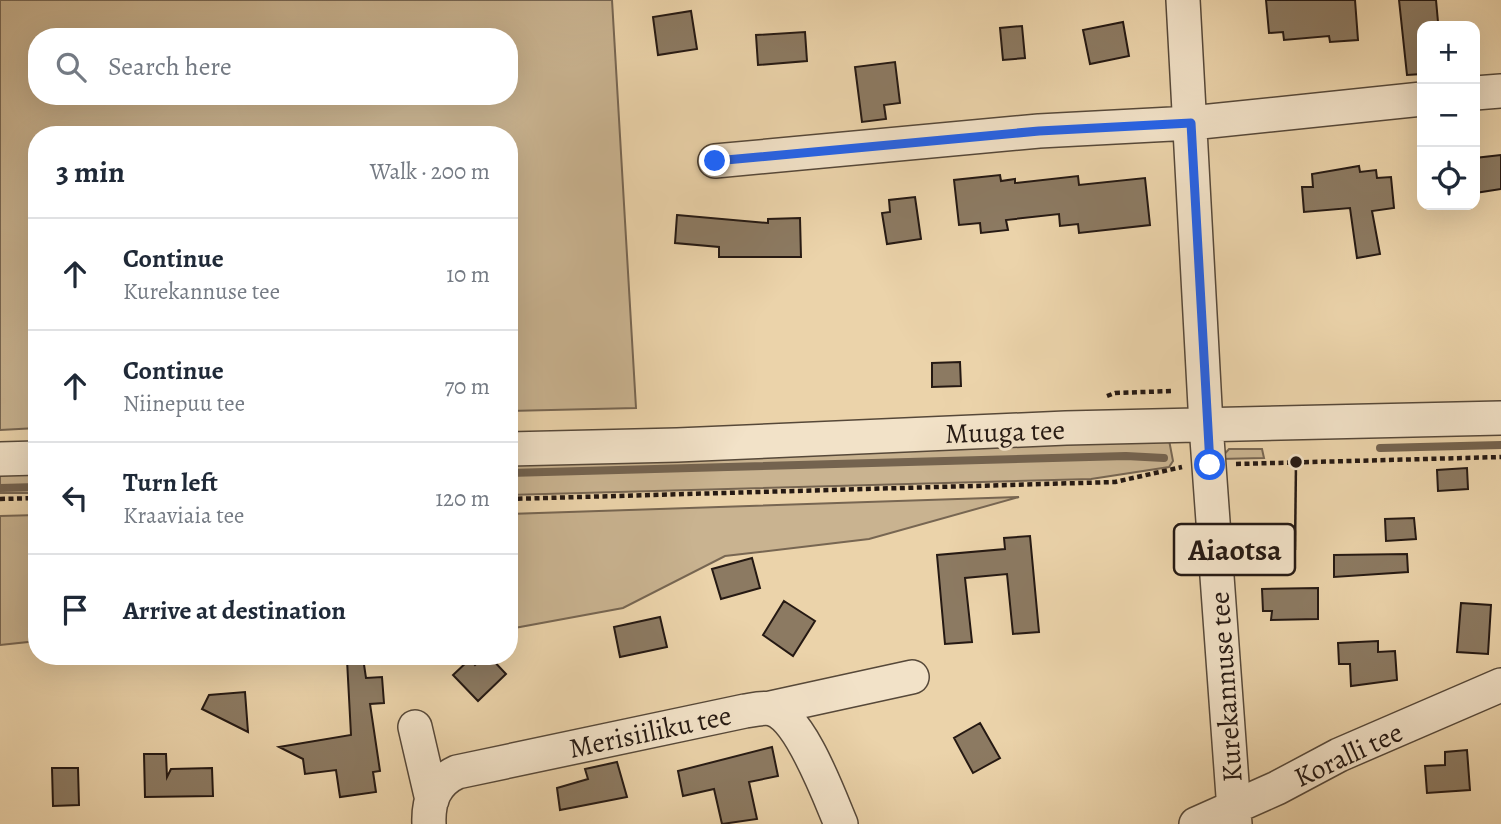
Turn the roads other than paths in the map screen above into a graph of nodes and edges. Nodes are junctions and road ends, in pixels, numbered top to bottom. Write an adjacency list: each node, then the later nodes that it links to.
1 (1183, 0): 5 (street, Kurekannuse tee)
2 (1501, 91): 3 (street)
3 (1480, 93)
4 (1417, 100): 5 (street)
5 (1191, 123): 6 (street); 8 (street, Kurekannuse tee)
6 (715, 161)
7 (1501, 418): 8 (street, Muuga tee)
8 (1206, 425): 9 (street, Muuga tee); 17 (street, Kurekannuse tee)
9 (518, 449)
10 (0, 458): 11 (street)
11 (28, 458)
12 (912, 677): 14 (street)
13 (1501, 685): 17 (street, Koralli tee)
14 (770, 708): 16 (street, Merisiiliku tee); 18 (street, Merisiiliku tee)
15 (415, 727): 16 (street)
16 (430, 812)
17 (1234, 816): 19 (street, Koralli tee)
18 (841, 824)
19 (1196, 824)

